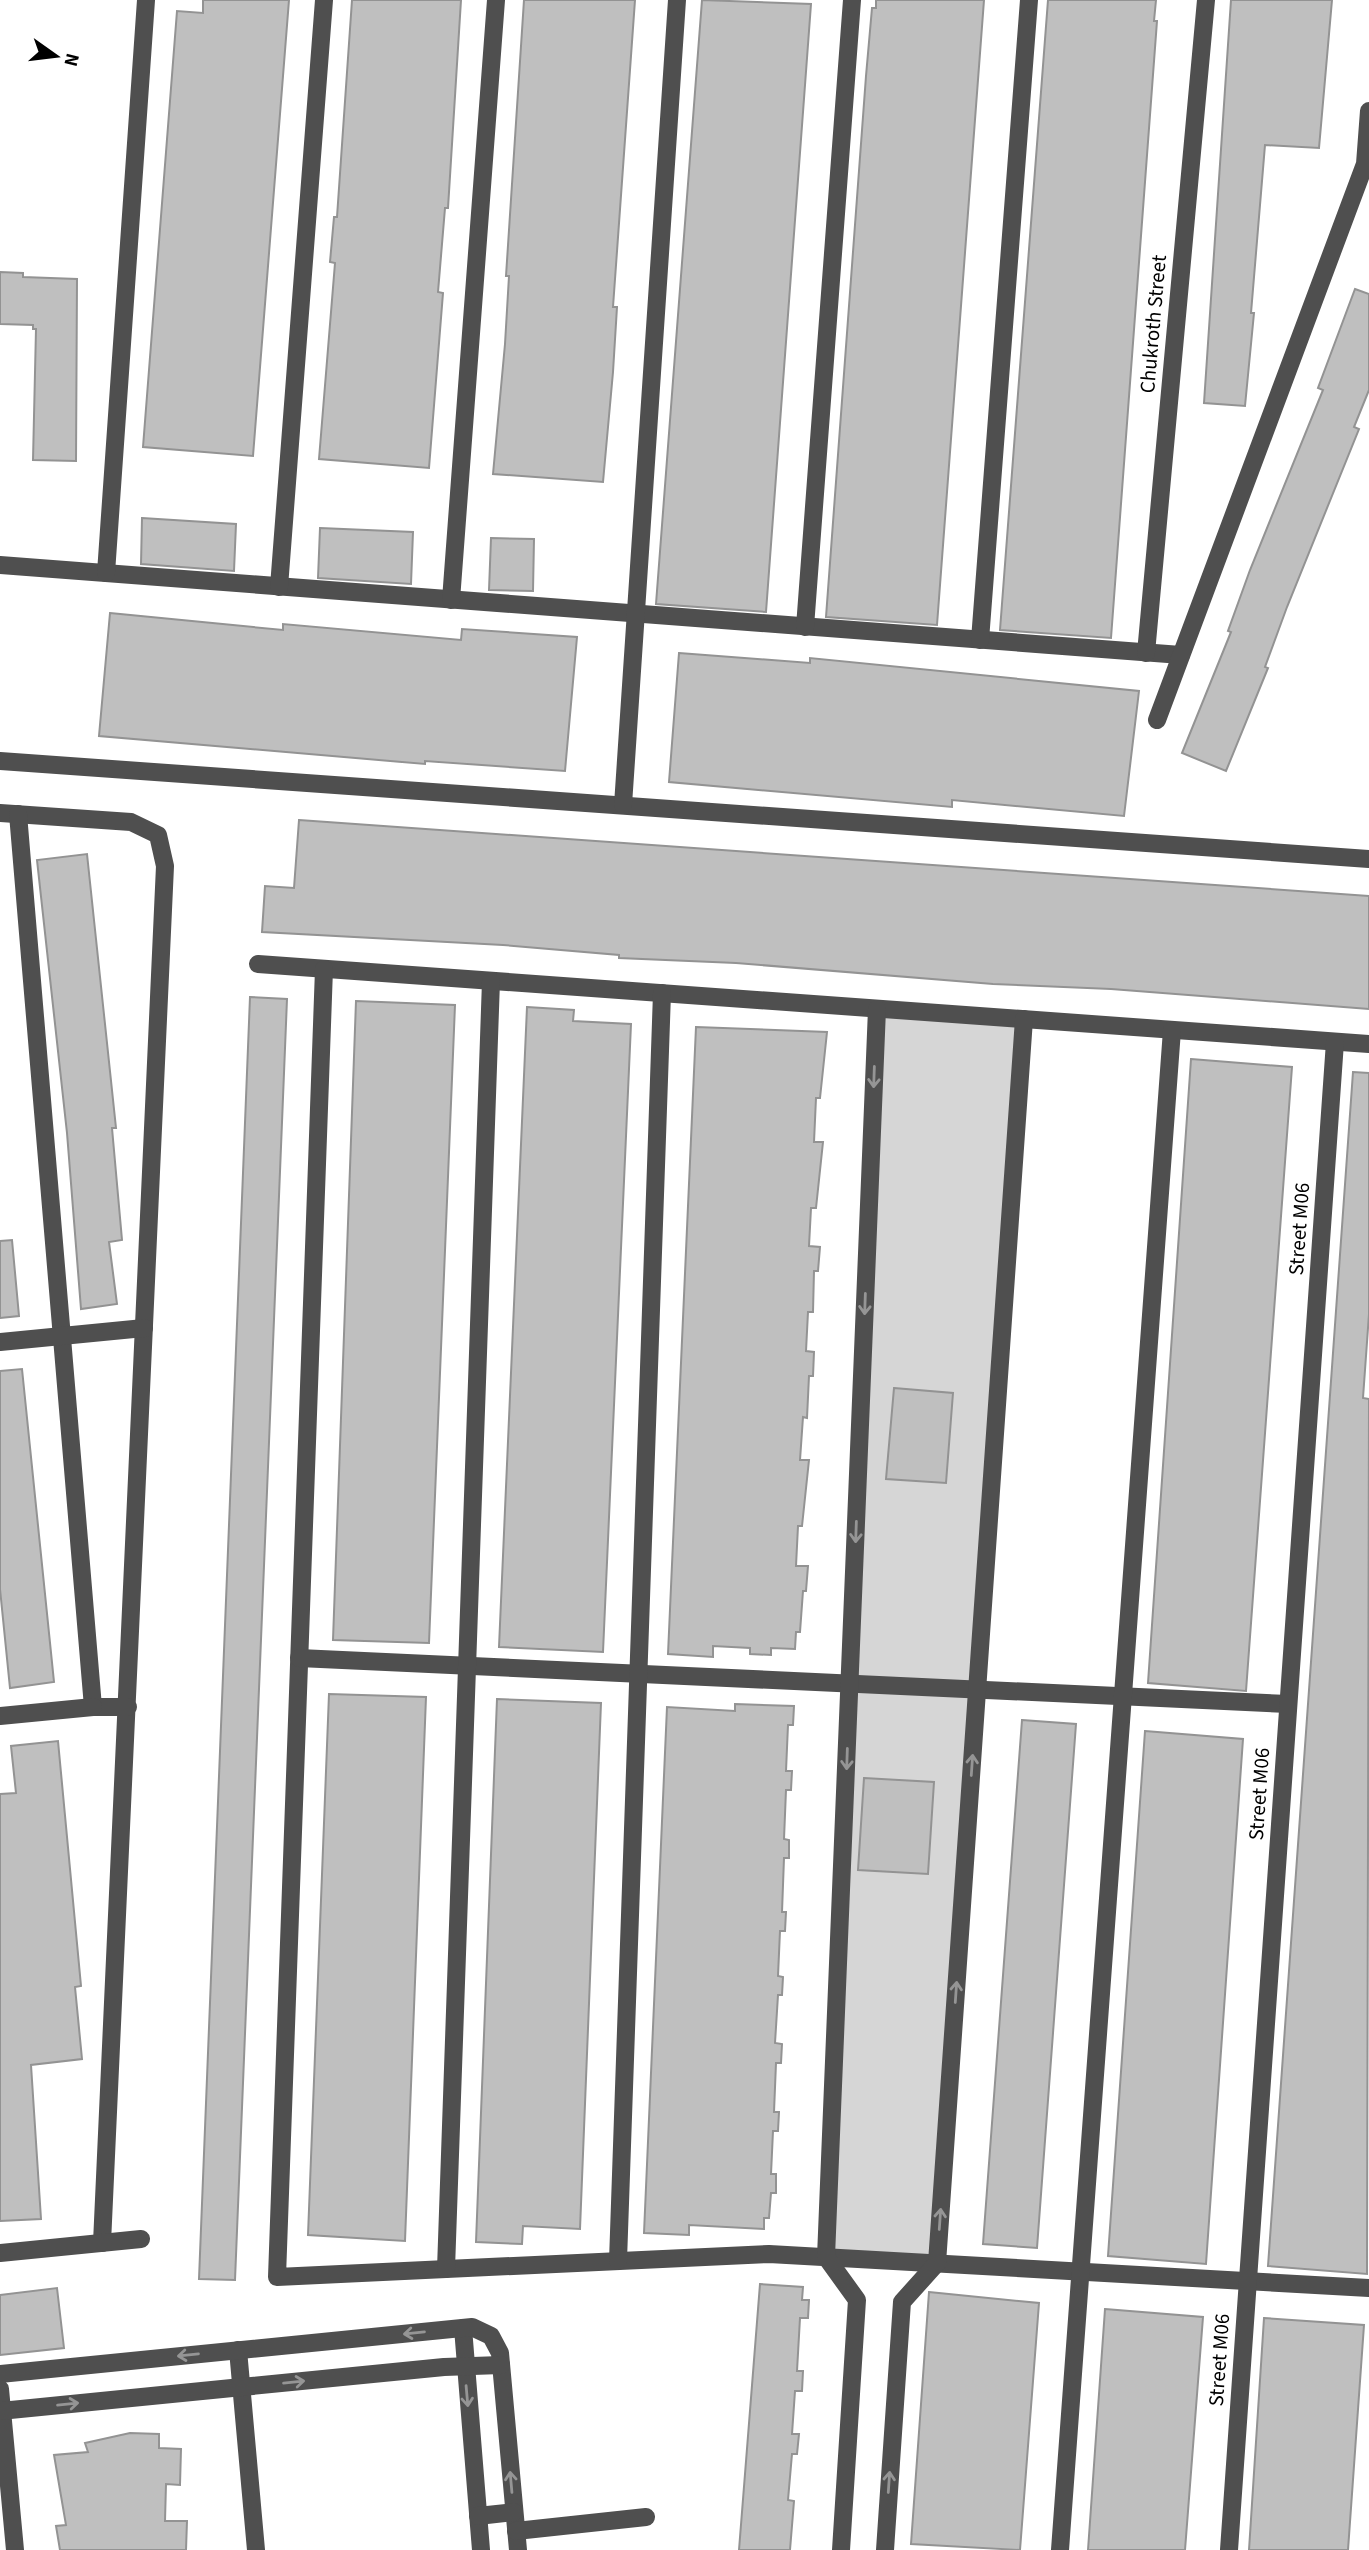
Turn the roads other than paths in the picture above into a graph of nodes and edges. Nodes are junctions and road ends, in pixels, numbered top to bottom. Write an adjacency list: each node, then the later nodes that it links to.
1 (146, 0): 10 (street)
2 (324, 0): 11 (street)
3 (496, 0): 12 (street)
4 (677, 0): 13 (street)
5 (852, 0): 14 (street)
6 (1029, 0): 15 (street)
7 (1206, 0): 16 (street, Chukroth Street)
8 (1369, 111): 17 (street)
9 (0, 565): 10 (street)
10 (106, 573): 11 (street)
11 (279, 587): 12 (street)
12 (451, 600): 13 (street)
13 (638, 614): 14 (street); 20 (street)
14 (805, 627): 15 (street)
15 (980, 640): 16 (street)
16 (1146, 653): 17 (street)
17 (1181, 655): 18 (street)
18 (1157, 720)
19 (0, 761): 20 (street)
20 (623, 805): 22 (street)
21 (9, 813): 32 (street); 33 (street)
22 (1369, 859)
23 (258, 964): 24 (street)
24 (324, 969): 25 (street); 35 (street)
25 (491, 981): 26 (street); 36 (street)
26 (662, 993): 27 (street); 37 (street)
27 (877, 1009): 28 (street); 38 (street, one-way to 38)
28 (1024, 1019): 29 (street); 39 (street)
29 (1172, 1030): 30 (street); 40 (street)
30 (1335, 1042): 31 (street); 41 (street, Street M06)
31 (1369, 1044)
32 (144, 1328): 33 (street); 43 (street)
33 (60, 1336): 34 (street); 42 (street)
34 (0, 1342)
35 (299, 1658): 36 (street); 51 (street)
36 (467, 1666): 37 (street); 51 (street)
37 (638, 1674): 38 (street); 49 (street)
38 (850, 1684): 39 (street); 48 (street, one-way to 48)
39 (977, 1690): 40 (street); 50 (street, one-way to 39)
40 (1123, 1697): 41 (street); 52 (street)
41 (1288, 1704): 53 (street, Street M06)
42 (93, 1707): 43 (street); 44 (street)
43 (128, 1707): 46 (street)
44 (0, 1716)
45 (141, 2239): 46 (street)
46 (102, 2243): 47 (street)
47 (0, 2253)
48 (826, 2257): 49 (street); 50 (street); 71 (street)
49 (618, 2261): 51 (street)
50 (937, 2263): 52 (street); 72 (street, one-way to 50)
51 (446, 2269)
52 (1081, 2271): 53 (street); 73 (street)
53 (1248, 2281): 54 (street); 74 (street, Street M06)
54 (1369, 2288)
55 (463, 2328): 56 (street, one-way to 56); 57 (street); 58 (street)
56 (238, 2350): 59 (street, one-way to 59); 60 (street)
57 (500, 2365): 58 (street); 63 (street, one-way to 57)
58 (465, 2367): 60 (street, one-way to 58); 64 (street, one-way to 64)
59 (0, 2374)
60 (243, 2387): 62 (street, one-way to 60); 68 (street)
61 (0, 2389): 62 (street)
62 (1, 2411): 67 (street)
63 (514, 2512): 64 (street); 66 (street)
64 (478, 2516): 69 (street)
65 (646, 2516): 66 (street)
66 (516, 2531): 70 (street)
67 (15, 2550)
68 (256, 2550)
69 (481, 2550)
70 (518, 2550)
71 (841, 2550)
72 (885, 2550)
73 (1060, 2550)
74 (1229, 2550)

